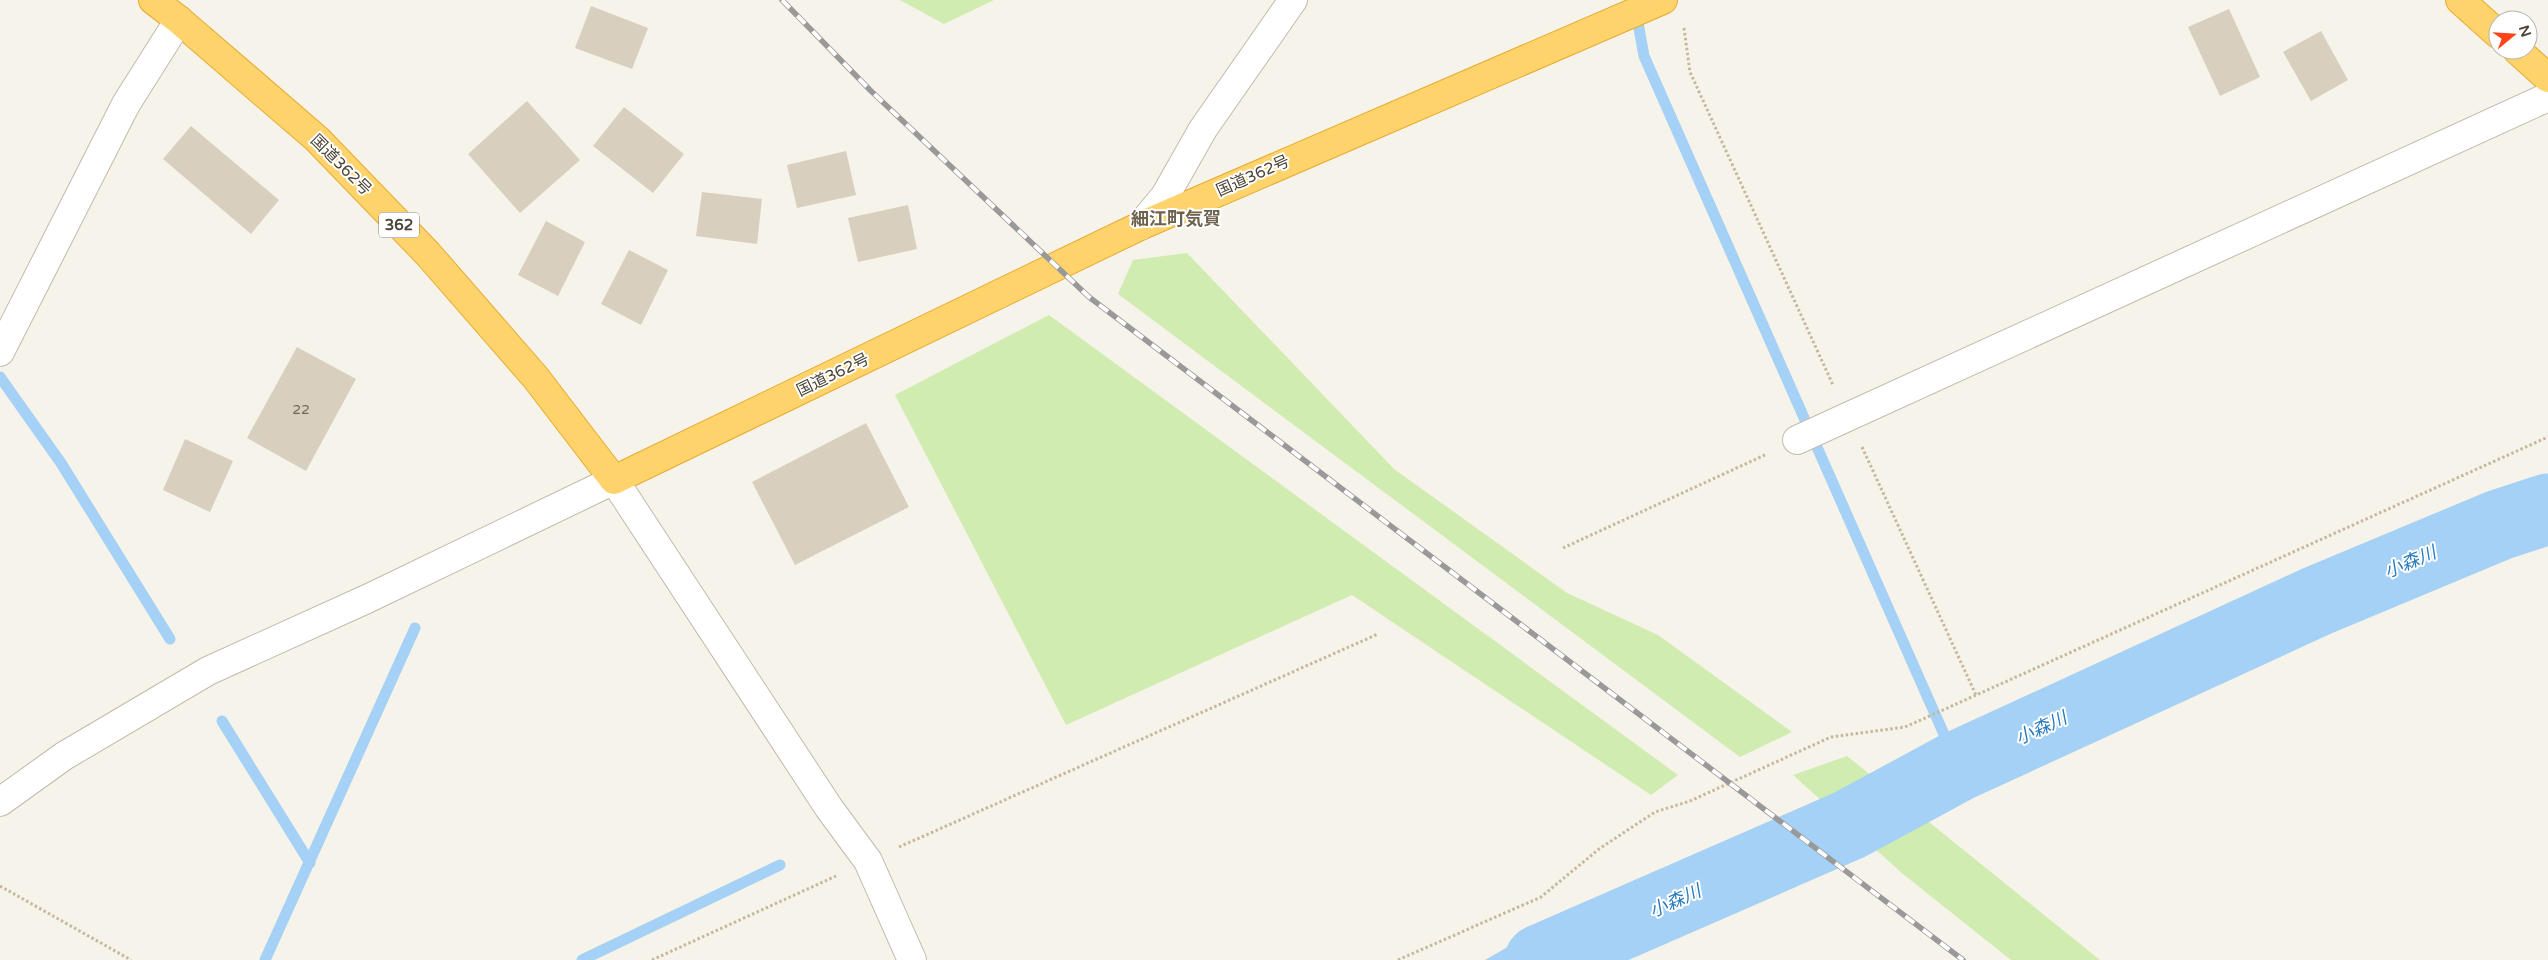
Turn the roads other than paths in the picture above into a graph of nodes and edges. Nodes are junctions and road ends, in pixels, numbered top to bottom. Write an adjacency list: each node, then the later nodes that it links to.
1 (1293, 0): 9 (street)
2 (2460, 0): 5 (highway)
3 (163, 6): 10 (street); 12 (highway, 国道362号 / 362)
4 (1673, 9): 9 (highway, 国道362号)
5 (2488, 25)
6 (2528, 60): 7 (highway)
7 (2548, 78)
8 (2548, 97): 11 (street)
9 (1140, 226): 12 (highway, 国道362号)
10 (0, 352)
11 (1798, 440)
12 (614, 480): 13 (street); 14 (street)
13 (0, 802)
14 (912, 960)

